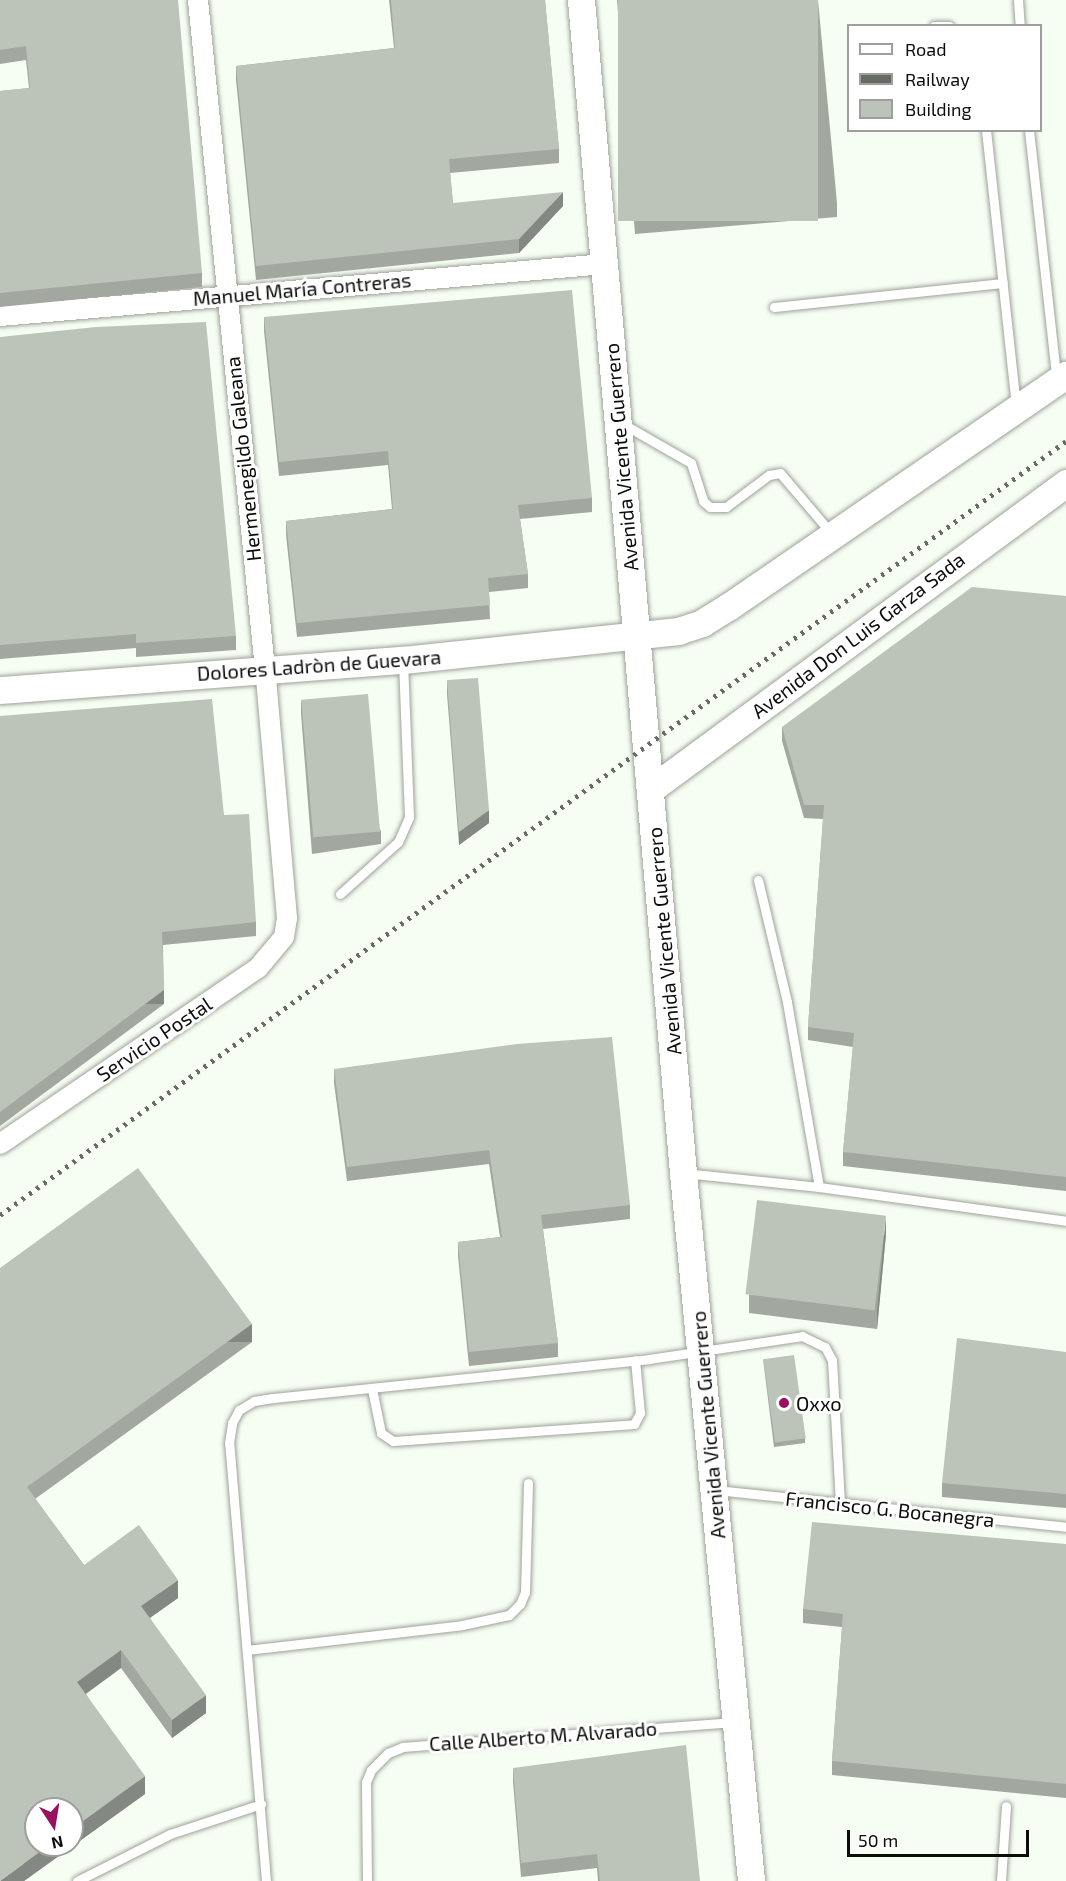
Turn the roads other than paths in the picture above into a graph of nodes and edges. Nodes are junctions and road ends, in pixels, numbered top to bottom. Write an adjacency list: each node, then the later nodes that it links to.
1 (198, 0): 9 (street, Hermenegildo Galeana)
2 (580, 0): 7 (main road, Avenida Vicente Guerrero)
3 (1018, 0): 4 (lane)
4 (1020, 24)
5 (986, 132): 8 (lane)
6 (1029, 132): 12 (lane)
7 (604, 264): 9 (street, Manuel María Contreras); 14 (main road, Avenida Vicente Guerrero)
8 (1003, 283): 10 (lane); 13 (lane)
9 (226, 295): 11 (street, Manuel María Contreras); 19 (street, Hermenegildo Galeana)
10 (774, 307)
11 (0, 316)
12 (1061, 378): 13 (main road)
13 (1017, 410): 16 (main road)
14 (617, 421): 16 (lane); 17 (main road, Avenida Vicente Guerrero)
15 (1066, 483): 21 (main road, Avenida Don Luis Garza Sada)
16 (831, 533): 17 (main road)
17 (638, 637): 18 (main road, Dolores Ladròn de Guevara); 21 (main road, Avenida Vicente Guerrero)
18 (403, 660): 19 (main road, Dolores Ladròn de Guevara); 23 (lane)
19 (265, 669): 20 (main road, Dolores Ladròn de Guevara); 24 (street, Hermenegildo Galeana)
20 (0, 690)
21 (651, 789): 26 (main road, Avenida Vicente Guerrero)
22 (758, 880): 27 (lane)
23 (340, 894)
24 (287, 918): 25 (street, Servicio Postal)
25 (0, 1144)
26 (683, 1173): 27 (lane); 29 (main road, Avenida Vicente Guerrero)
27 (819, 1187): 28 (lane)
28 (1066, 1221)
29 (702, 1351): 30 (lane); 33 (main road, Avenida Vicente Guerrero); 34 (lane)
30 (635, 1360): 31 (lane); 31 (lane)
31 (372, 1389): 36 (lane)
32 (528, 1483): 36 (lane)
33 (714, 1490): 34 (lane, Francisco G. Bocanegra); 37 (main road, Avenida Vicente Guerrero)
34 (840, 1504): 35 (lane, Francisco G. Bocanegra)
35 (1066, 1527)
36 (247, 1650): 38 (lane)
37 (737, 1722): 42 (lane, Calle Alberto M. Alvarado); 43 (main road, Avenida Vicente Guerrero)
38 (261, 1804): 40 (lane); 41 (lane)
39 (1006, 1806): 44 (lane)
40 (77, 1881)
41 (266, 1881)
42 (367, 1881)
43 (751, 1881)
44 (1001, 1881)

